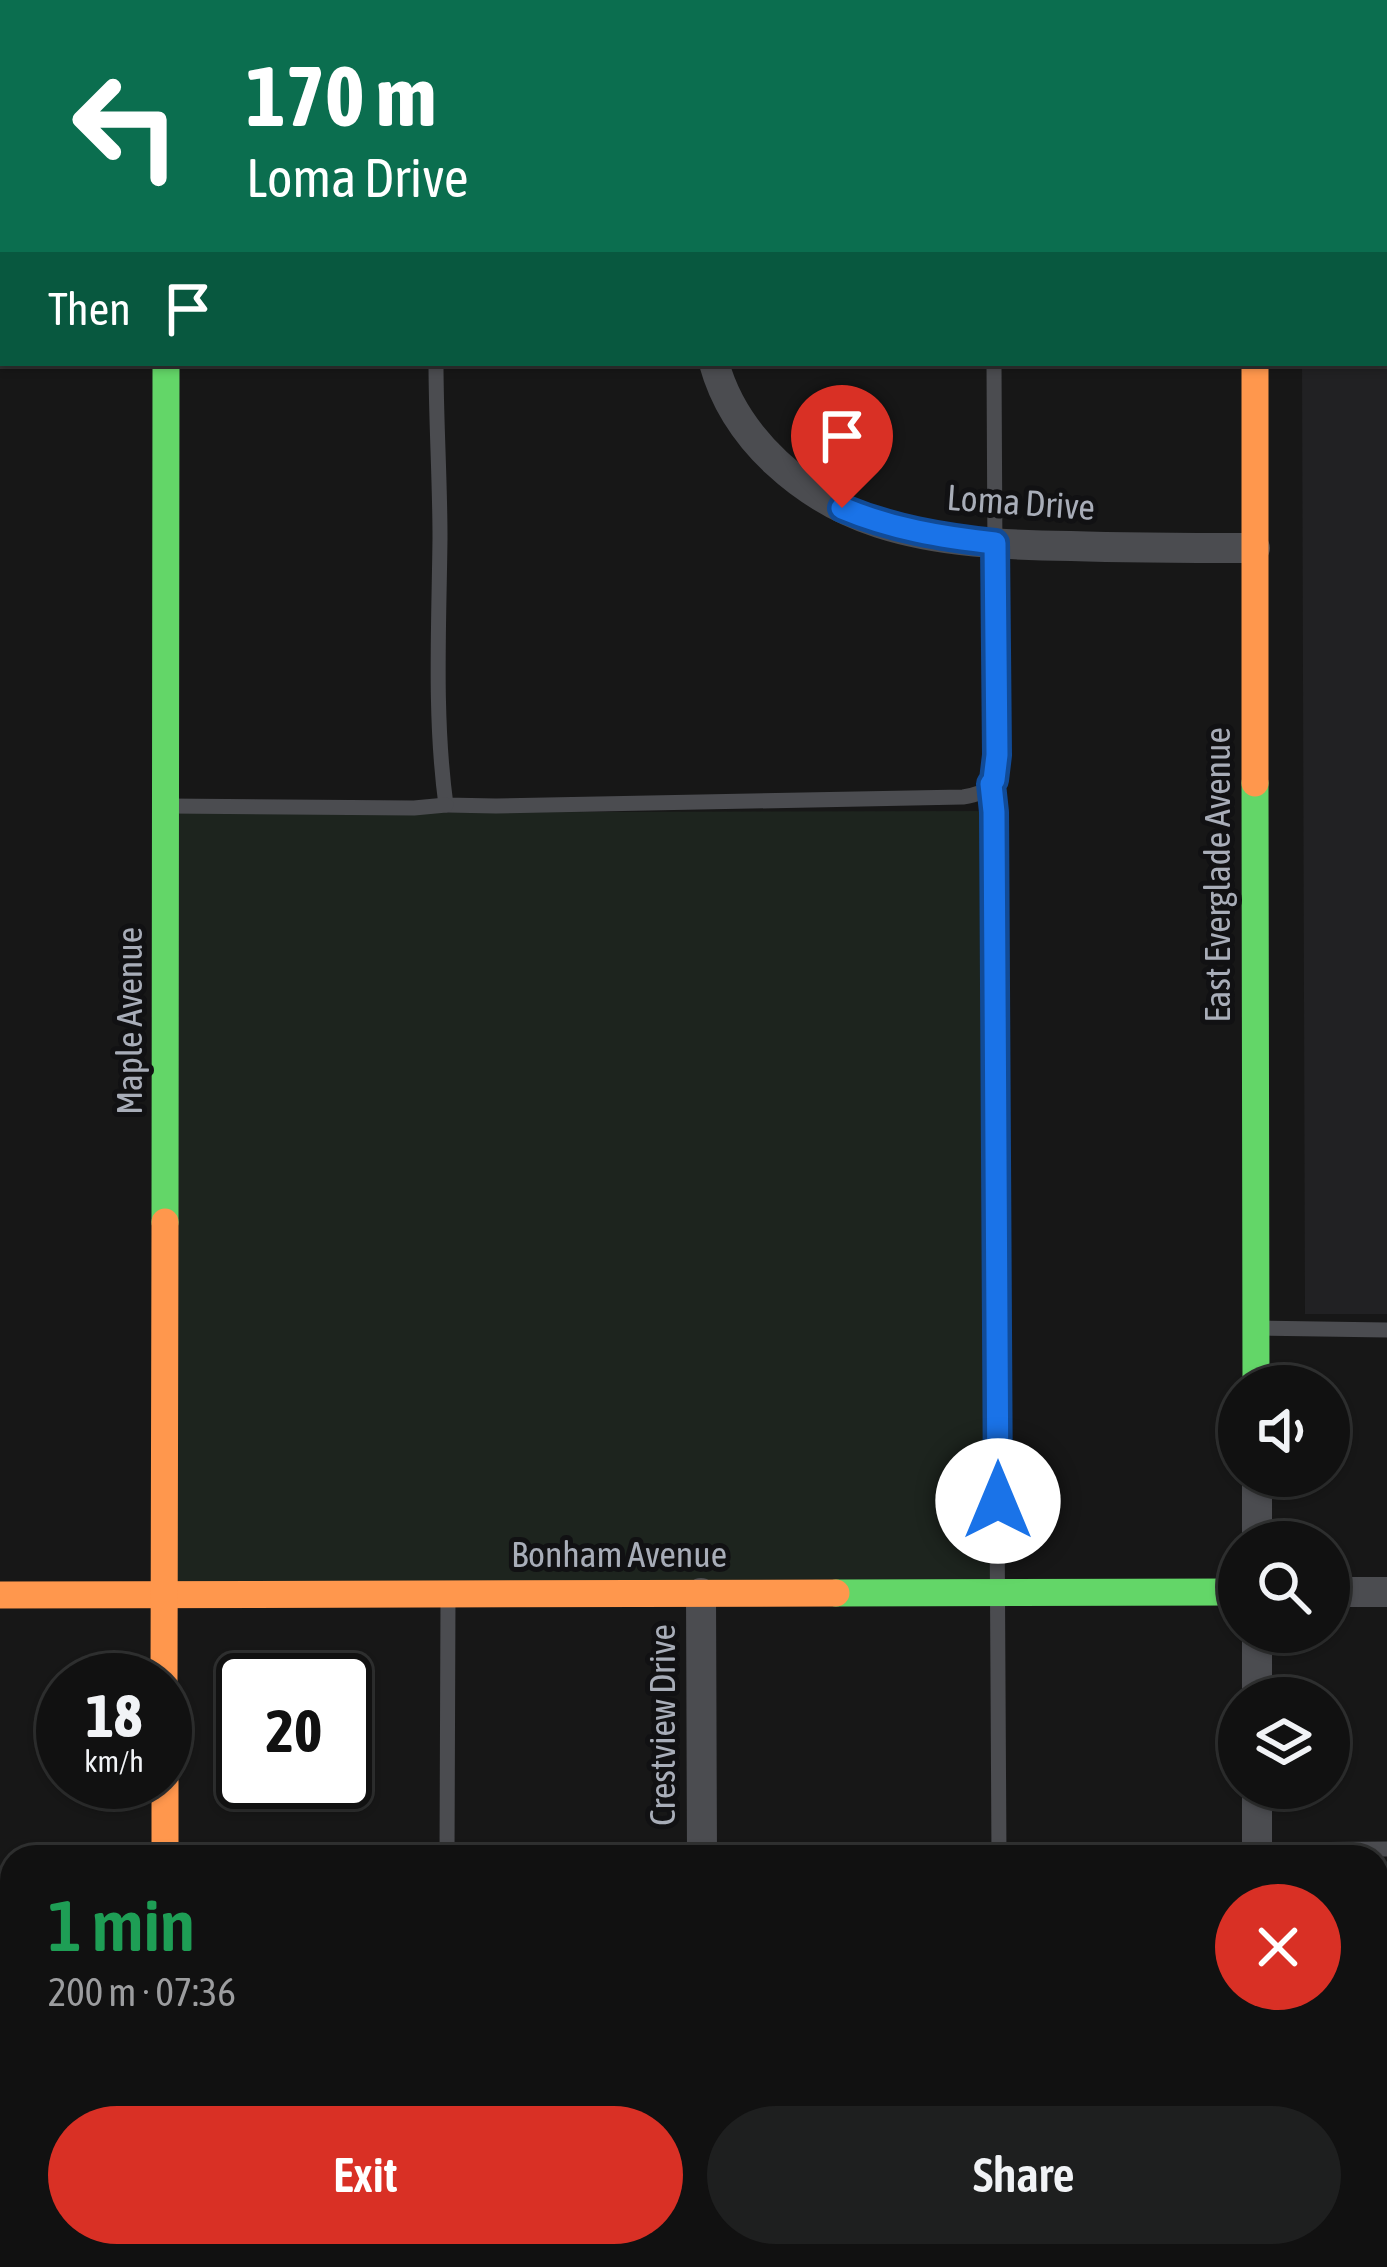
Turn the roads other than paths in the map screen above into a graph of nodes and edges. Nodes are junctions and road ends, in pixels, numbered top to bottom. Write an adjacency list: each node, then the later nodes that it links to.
1 (166, 366): 9 (street, Maple Avenue)
2 (436, 366): 10 (lane)
3 (714, 366): 6 (street, Loma Drive)
4 (994, 366): 6 (lane)
5 (1255, 366): 7 (street, East Everglade Avenue)
6 (995, 543): 7 (street, Loma Drive); 8 (lane)
7 (1256, 548): 11 (street, East Everglade Avenue)
8 (991, 784): 10 (lane); 18 (lane)
9 (165, 806): 10 (lane); 21 (street, Maple Avenue)
10 (446, 806)
11 (1256, 1328): 12 (lane); 13 (street, East Everglade Avenue)
12 (1387, 1330)
13 (1256, 1365)
14 (1218, 1592): 18 (street, Bonham Avenue)
15 (1350, 1592): 16 (street)
16 (1387, 1592)
17 (701, 1593): 18 (street, Bonham Avenue); 19 (street, Bonham Avenue); 27 (street, Crestview Drive)
18 (998, 1593): 28 (lane)
19 (448, 1594): 21 (street, Bonham Avenue); 26 (lane)
20 (0, 1595): 21 (street, Bonham Avenue)
21 (164, 1595): 22 (street, Maple Avenue)
22 (164, 1653)
23 (165, 1809): 25 (street)
24 (1257, 1809): 29 (street)
25 (165, 1845)
26 (446, 1845)
27 (702, 1845)
28 (999, 1845)
29 (1257, 1845)

